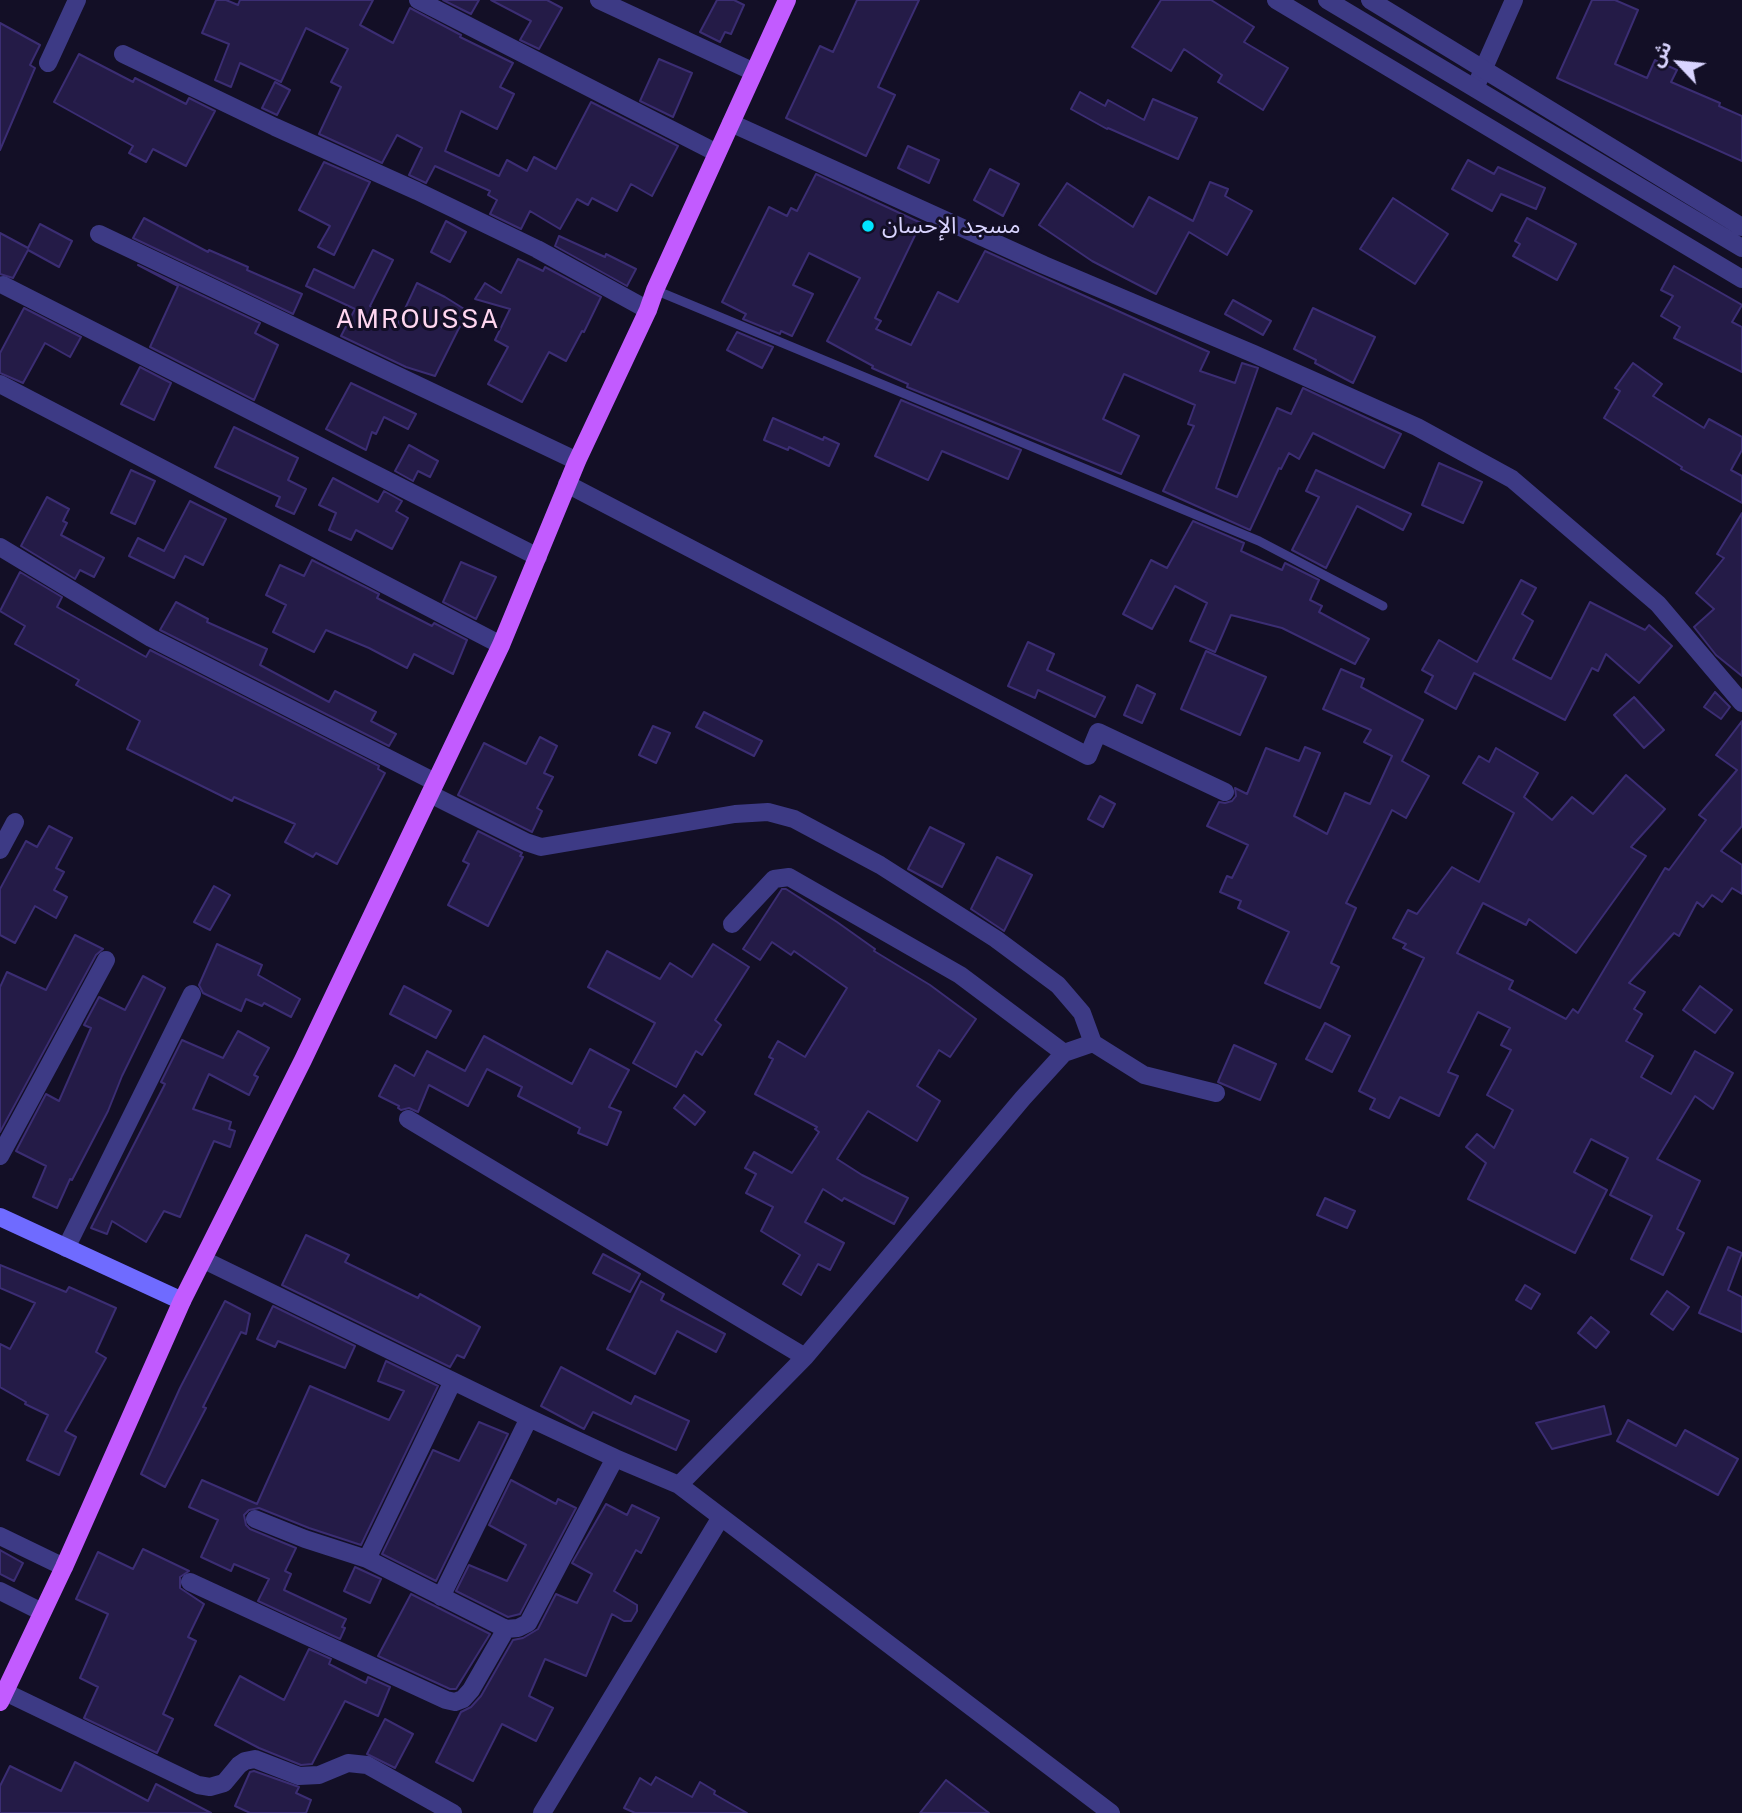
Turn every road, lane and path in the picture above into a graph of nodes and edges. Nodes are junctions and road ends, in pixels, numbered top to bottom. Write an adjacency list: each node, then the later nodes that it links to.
1 (77, 0): 10 (street)
2 (418, 0): 15 (street)
3 (599, 0): 12 (street)
4 (787, 0): 12 (main road)
5 (1276, 0): 19 (street)
6 (1327, 0): 13 (street)
7 (1370, 0): 11 (street)
8 (1514, 0): 11 (street)
9 (123, 54): 22 (street)
10 (48, 63)
11 (1484, 68): 13 (street); 16 (street)
12 (754, 72): 14 (main road)
13 (1475, 88): 18 (street)
14 (731, 123): 15 (main road); 30 (street)
15 (717, 153): 21 (main road)
16 (1742, 226)
17 (99, 234): 24 (street)
18 (1742, 247)
19 (1742, 279)
20 (3, 285): 27 (street)
21 (654, 290): 22 (main road); 28 (lane)
22 (648, 310): 24 (main road)
23 (0, 384): 29 (street)
24 (577, 461): 25 (main road)
25 (568, 484): 27 (main road); 32 (street)
26 (0, 547): 31 (street)
27 (538, 557): 29 (main road)
28 (1383, 606)
29 (501, 645): 31 (main road)
30 (1742, 704)
31 (432, 788): 38 (street); 45 (main road)
32 (1225, 792)
33 (15, 822): 34 (street)
34 (0, 850)
35 (732, 924): 39 (street)
36 (106, 960): 42 (street)
37 (192, 994): 44 (street)
38 (1093, 1043): 39 (street); 40 (street)
39 (1064, 1053): 47 (street)
40 (1216, 1093)
41 (408, 1119): 47 (street)
42 (0, 1156)
43 (0, 1217): 44 (main road)
44 (66, 1248): 46 (main road)
45 (204, 1260): 46 (main road); 48 (street)
46 (182, 1301): 56 (main road)
47 (805, 1357): 51 (street)
48 (453, 1381): 49 (street); 55 (street)
49 (529, 1418): 50 (street); 59 (street)
50 (615, 1458): 51 (street); 61 (street)
51 (680, 1485): 52 (street)
52 (721, 1517): 64 (street); 65 (street)
53 (256, 1519): 55 (street)
54 (0, 1536): 56 (street)
55 (367, 1559): 59 (street)
56 (64, 1567): 60 (main road)
57 (190, 1582): 61 (street)
58 (0, 1591): 60 (street)
59 (440, 1597): 61 (street)
60 (41, 1612): 62 (main road)
61 (506, 1629)
62 (2, 1697): 63 (street)
63 (453, 1813)
64 (542, 1813)
65 (1111, 1813)

